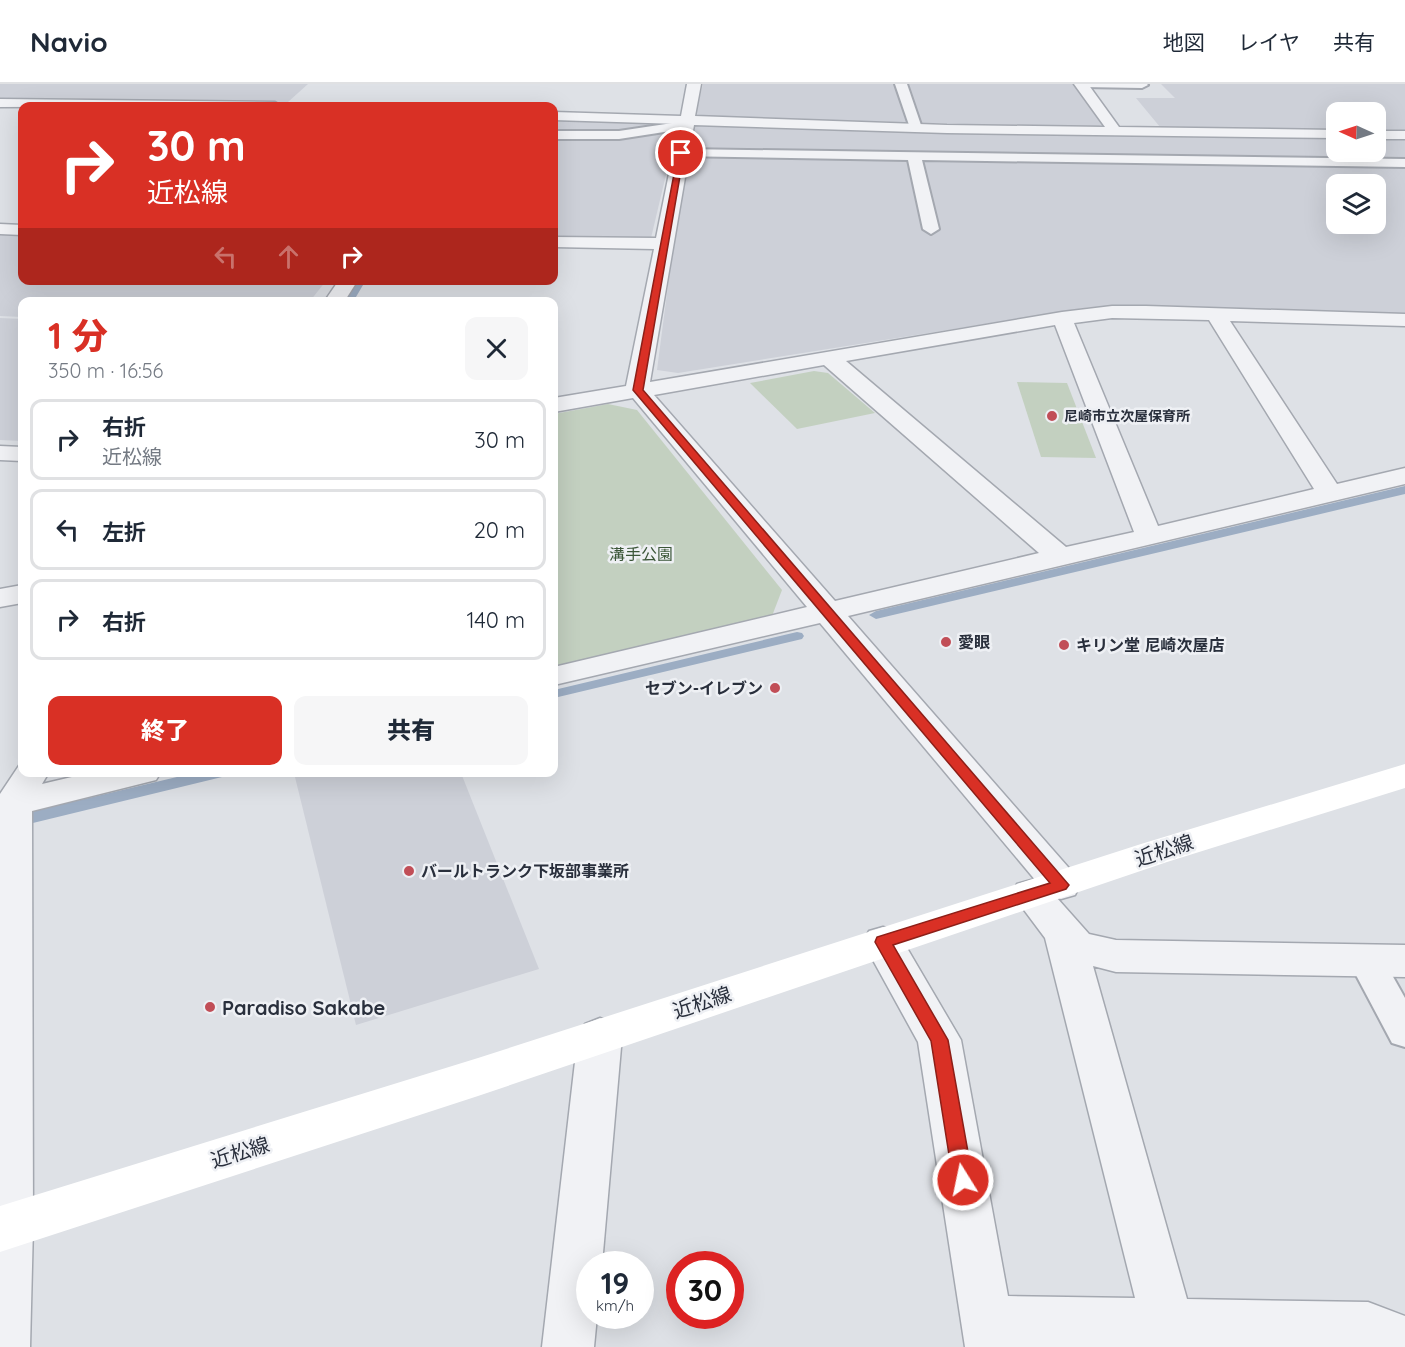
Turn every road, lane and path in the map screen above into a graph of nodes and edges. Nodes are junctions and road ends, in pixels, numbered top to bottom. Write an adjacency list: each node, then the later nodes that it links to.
1 (694, 84): 8 (street)
2 (901, 84): 9 (lane)
3 (1082, 84): 4 (lane); 10 (street)
4 (1142, 85)
5 (0, 103): 6 (street)
6 (18, 103)
7 (558, 116): 8 (street)
8 (687, 123): 9 (street); 12 (lane); 15 (street)
9 (916, 128): 10 (street)
10 (1115, 131): 11 (street)
11 (1326, 134)
12 (558, 135)
13 (1386, 135): 14 (street)
14 (1405, 135)
15 (681, 153): 16 (lane); 22 (street)
16 (914, 157): 17 (lane); 19 (lane)
17 (1405, 163)
18 (0, 229): 20 (street)
19 (931, 229)
20 (18, 230)
21 (558, 242): 22 (street)
22 (664, 244): 27 (street)
23 (1215, 314): 24 (street); 25 (street); 32 (street)
24 (1062, 318): 26 (street); 33 (street)
25 (1403, 322)
26 (829, 358): 27 (street); 34 (street)
27 (638, 390): 28 (street); 37 (street)
28 (558, 404)
29 (0, 453): 30 (street)
30 (18, 454)
31 (1405, 476): 32 (street)
32 (1330, 494): 33 (street)
33 (1149, 536): 34 (street)
34 (1060, 557): 37 (street)
35 (18, 595): 36 (street)
36 (0, 598)
37 (825, 612): 38 (street); 42 (street)
38 (558, 675)
39 (1405, 776): 42 (street, 近松線)
40 (115, 777): 41 (street)
41 (16, 794): 49 (street)
42 (1046, 890): 43 (street); 44 (street, 近松線)
43 (1064, 933): 45 (street); 50 (street)
44 (883, 942): 48 (street, 近松線); 51 (street)
45 (1366, 960): 46 (street); 47 (lane)
46 (1405, 961)
47 (1405, 1032)
48 (600, 1036): 49 (street, 近松線); 54 (street)
49 (5, 1228): 53 (street)
50 (1168, 1324): 51 (street); 52 (street)
51 (989, 1334)
52 (1405, 1342)
53 (4, 1347)
54 (568, 1347)

